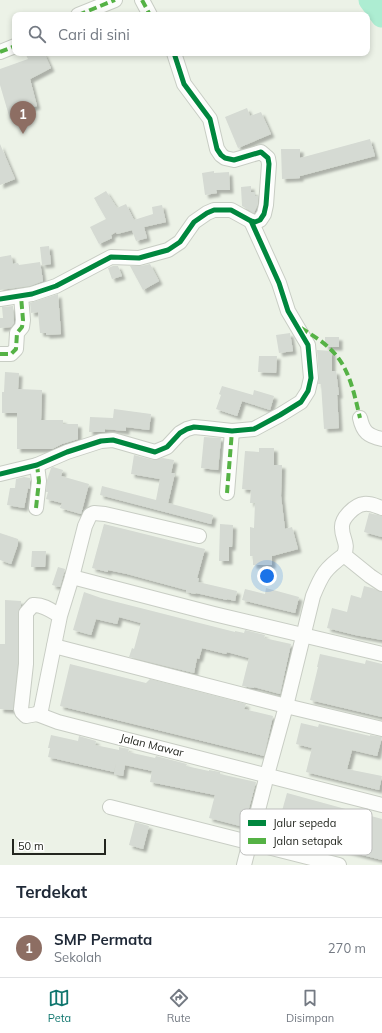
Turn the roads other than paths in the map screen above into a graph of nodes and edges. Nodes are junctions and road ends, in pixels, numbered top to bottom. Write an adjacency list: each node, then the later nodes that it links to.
1 (115, 0): 3 (street)
2 (142, 0): 4 (street)
3 (85, 12)
4 (148, 12)
5 (12, 47): 6 (street)
6 (0, 52)
7 (175, 56): 8 (street)
8 (251, 221): 9 (street); 13 (street)
9 (21, 296): 10 (street); 11 (street)
10 (0, 298)
11 (0, 354)
12 (360, 418): 14 (street)
13 (232, 431): 15 (street); 17 (street)
14 (382, 439)
15 (37, 465): 16 (street); 18 (street)
16 (0, 474)
17 (227, 493)
18 (36, 508)
19 (382, 508): 21 (street)
20 (199, 536): 22 (street)
21 (344, 555): 23 (street); 25 (street)
22 (72, 577): 24 (street); 25 (street)
23 (382, 584)
24 (60, 616): 26 (street); 29 (street, Jalan Mawar)
25 (304, 635): 27 (street); 28 (street)
26 (54, 646): 28 (street); 29 (street)
27 (382, 654)
28 (286, 706): 30 (street); 31 (street)
29 (37, 714): 31 (street, Jalan Mawar)
30 (382, 729)
31 (267, 774): 32 (street, Jalan Mawar); 34 (street)
32 (382, 805)
33 (110, 806): 35 (street)
34 (259, 809)
35 (240, 840)
36 (247, 855): 38 (street)
37 (299, 855): 39 (street)
38 (244, 865)
39 (339, 865)

